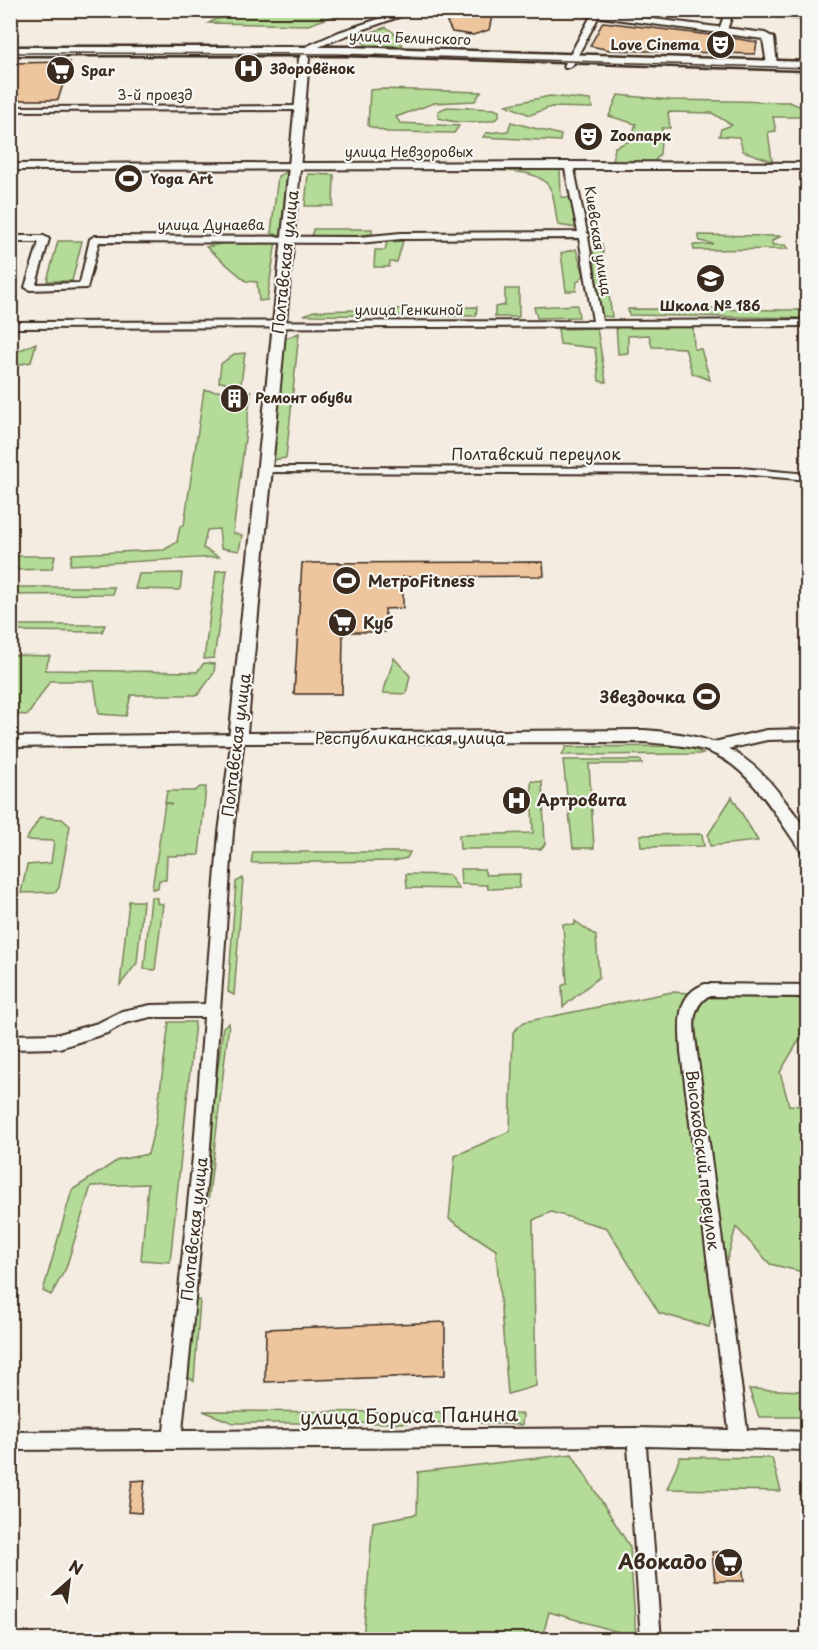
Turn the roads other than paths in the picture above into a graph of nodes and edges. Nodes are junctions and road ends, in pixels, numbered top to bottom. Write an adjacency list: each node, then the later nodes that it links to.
1 (18, 10): 4 (street)
2 (415, 10): 9 (street)
3 (554, 10): 5 (street)
4 (10, 13)
5 (595, 16): 7 (street); 11 (street)
6 (807, 16): 7 (street)
7 (723, 30): 12 (street)
8 (10, 51): 9 (main road, улица Белинского)
9 (305, 54): 10 (main road, улица Белинского); 11 (main road, улица Белинского); 15 (street, Полтавская улица)
10 (10, 58)
11 (570, 62): 12 (main road, улица Белинского); 14 (main road, улица Белинского)
12 (772, 65): 13 (main road, улица Белинского)
13 (807, 66)
14 (807, 73)
15 (299, 108): 16 (street, 3-й проезд); 17 (street, Полтавская улица)
16 (10, 109)
17 (294, 165): 18 (street, улица Невзоровых); 20 (street, улица Невзоровых); 23 (street, Полтавская улица)
18 (567, 165): 19 (street, улица Невзоровых); 21 (street, Киевская улица)
19 (807, 165)
20 (10, 166)
21 (585, 235): 23 (street, улица Дунаева); 26 (street, Киевская улица)
22 (10, 239): 23 (street, улица Дунаева)
23 (289, 239): 25 (street, Полтавская улица)
24 (807, 323): 26 (street, улица Генкиной)
25 (279, 324): 26 (street, улица Генкиной); 27 (street, улица Генкиной); 28 (street, Полтавская улица)
26 (598, 324)
27 (10, 325)
28 (263, 470): 29 (street, Полтавский переулок); 31 (street, Полтавская улица)
29 (807, 477)
30 (807, 734): 33 (street, Республиканская улица)
31 (238, 739): 32 (street, Республиканская улица); 33 (street, Республиканская улица); 36 (street, Полтавская улица)
32 (10, 742)
33 (714, 747): 34 (street)
34 (807, 847)
35 (807, 991): 40 (street, Высоковский переулок)
36 (213, 1010): 37 (street); 39 (street, Полтавская улица)
37 (10, 1042)
38 (636, 1437): 39 (street, улица Бориса Панина); 40 (street, улица Бориса Панина); 43 (street)
39 (172, 1440): 41 (street, улица Бориса Панина)
40 (739, 1440): 42 (street, улица Бориса Панина)
41 (10, 1441)
42 (807, 1441)
43 (651, 1640)

